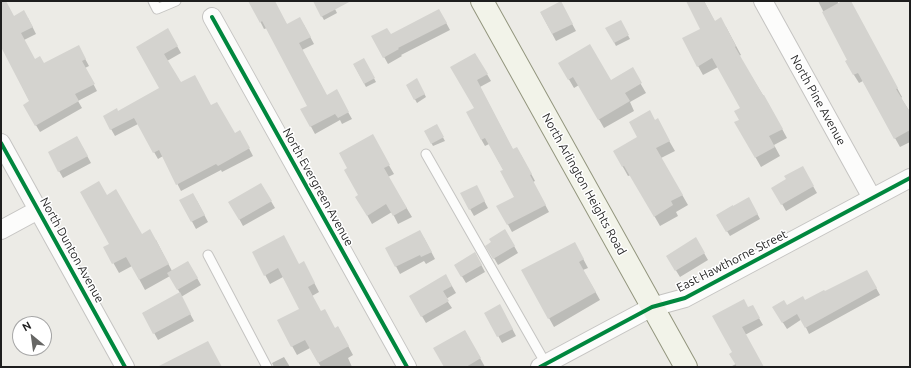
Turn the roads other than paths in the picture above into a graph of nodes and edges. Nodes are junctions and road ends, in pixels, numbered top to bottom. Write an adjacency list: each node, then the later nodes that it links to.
1 (176, 1): 4 (lane)
2 (482, 1): 13 (main road, North Arlington Heights Road)
3 (763, 1): 9 (street, North Pine Avenue)
4 (155, 5)
5 (212, 17): 17 (street, North Evergreen Avenue)
6 (1, 143): 10 (street, North Dunton Avenue)
7 (426, 154): 14 (lane)
8 (910, 178): 9 (street, East Hawthorne Street)
9 (872, 198): 13 (street, East Hawthorne Street)
10 (38, 210): 11 (street); 15 (street, North Dunton Avenue)
11 (1, 230)
12 (208, 255): 16 (lane)
13 (652, 307): 14 (street, East Hawthorne Street); 18 (main road, North Arlington Heights Road)
14 (543, 365)
15 (125, 367)
16 (267, 367)
17 (407, 367)
18 (686, 367)

